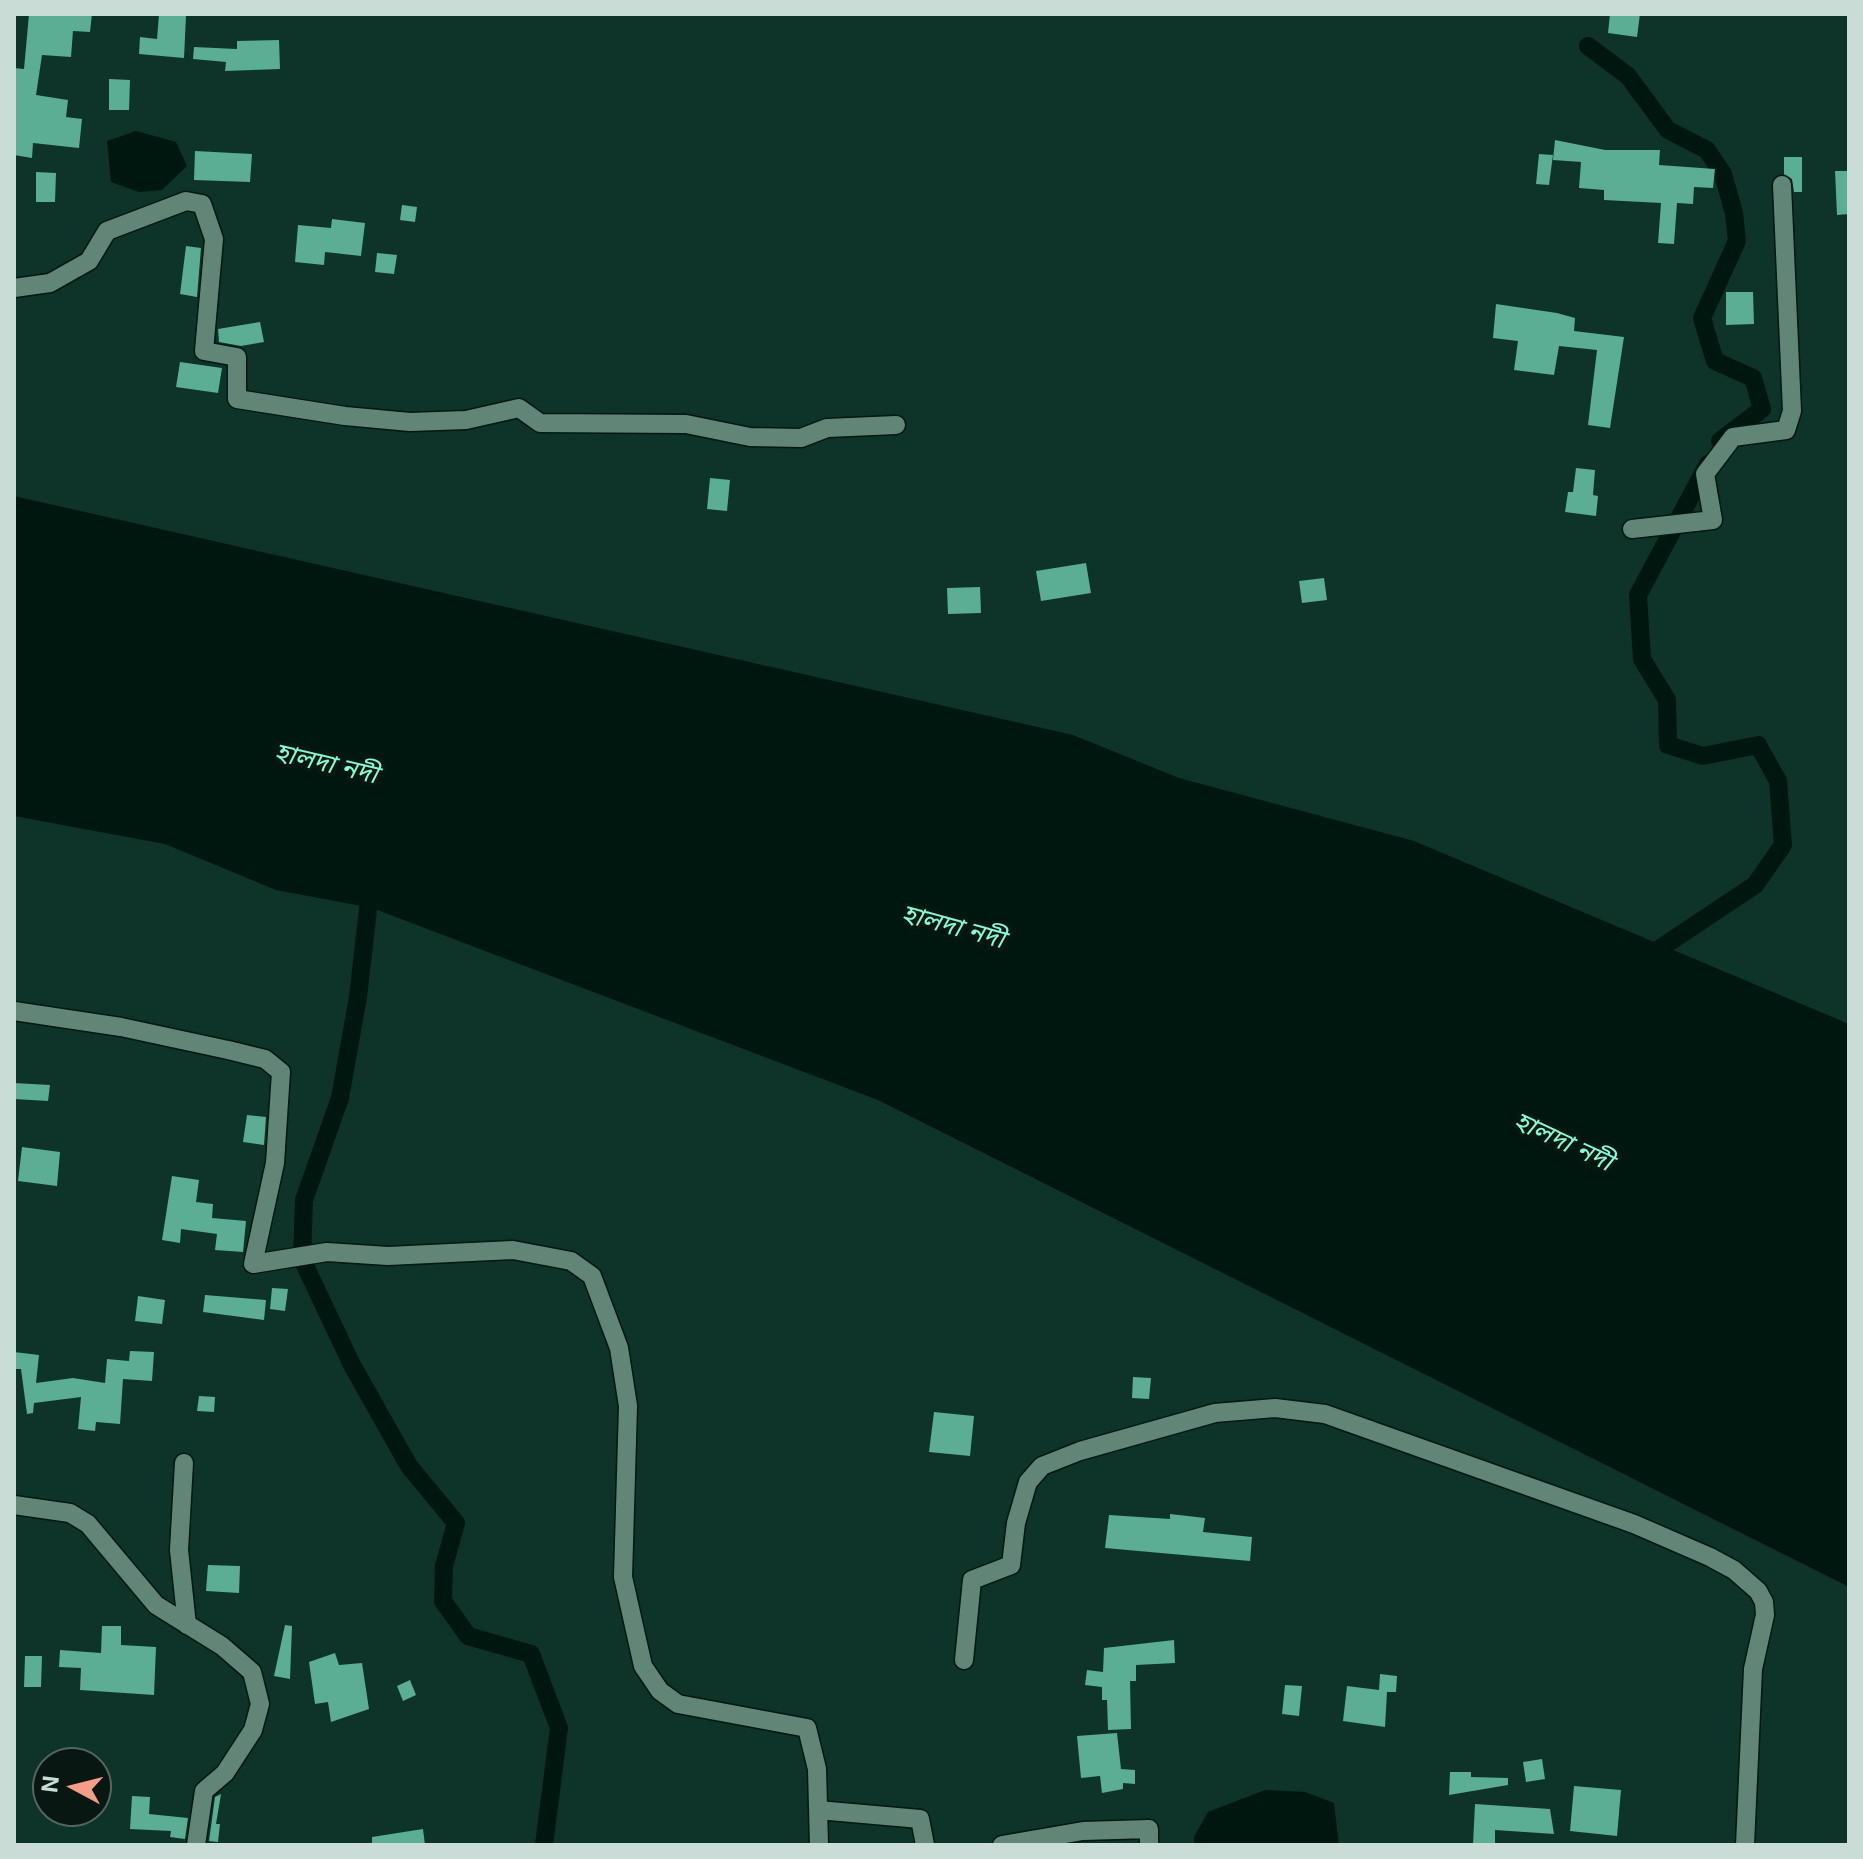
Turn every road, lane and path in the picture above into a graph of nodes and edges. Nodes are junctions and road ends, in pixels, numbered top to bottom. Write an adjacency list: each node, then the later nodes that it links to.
1 (1782, 185): 4 (street)
2 (14, 288): 3 (street)
3 (896, 425)
4 (1632, 529)
5 (14, 1011): 10 (street)
6 (184, 1463): 8 (street)
7 (14, 1505): 8 (street)
8 (187, 1625): 11 (street)
9 (964, 1660): 16 (street)
10 (818, 1810): 12 (street); 13 (street)
11 (196, 1845)
12 (819, 1845)
13 (925, 1845)
14 (1002, 1845): 15 (street)
15 (1149, 1845)
16 (1745, 1845)

